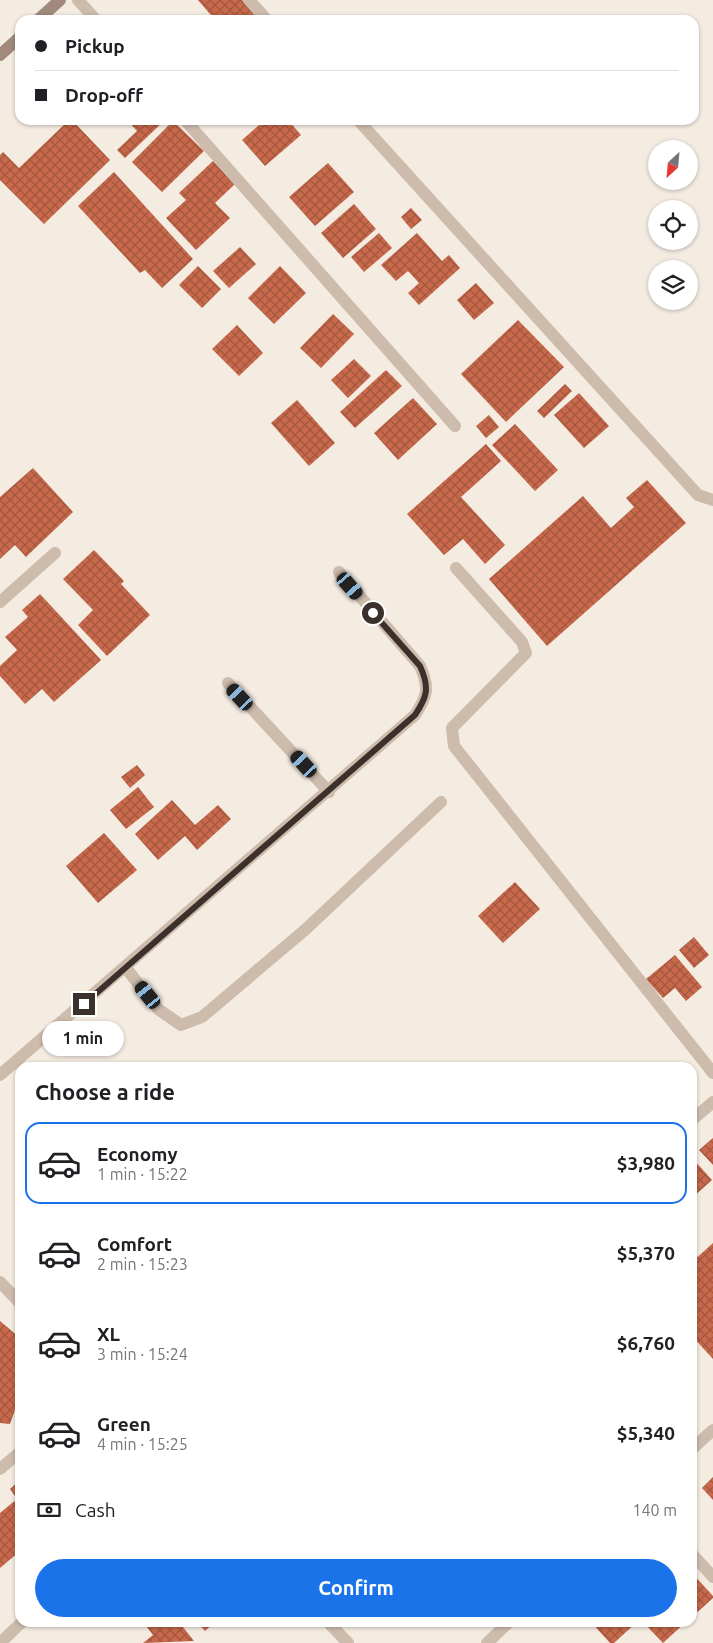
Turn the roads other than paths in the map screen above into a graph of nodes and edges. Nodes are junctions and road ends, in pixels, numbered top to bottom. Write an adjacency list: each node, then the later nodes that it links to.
1 (60, 0): 4 (main road)
2 (78, 0): 5 (street)
3 (249, 0): 6 (street)
4 (44, 15)
5 (92, 15)
6 (262, 15)
7 (15, 42): 8 (main road)
8 (0, 56)
9 (188, 125): 11 (street)
10 (363, 125): 12 (street)
11 (455, 426)
12 (713, 500)
13 (55, 553): 16 (street)
14 (456, 568): 23 (street)
15 (339, 572): 18 (street)
16 (0, 602)
17 (228, 683): 18 (street)
18 (329, 792): 20 (street)
19 (441, 802): 20 (street)
20 (126, 968): 22 (street)
21 (15, 1062): 24 (street)
22 (15, 1062)
23 (713, 1073)
24 (0, 1075)
25 (713, 1102): 26 (street)
26 (697, 1116)
27 (0, 1282): 28 (street)
28 (15, 1298)
29 (713, 1430): 30 (street)
30 (697, 1445)
31 (15, 1456): 32 (street)
32 (0, 1469)
33 (697, 1559): 34 (street)
34 (713, 1577)
35 (17, 1627): 38 (street)
36 (333, 1627): 39 (street)
37 (504, 1627): 40 (street)
38 (0, 1643)
39 (348, 1643)
40 (487, 1643)

